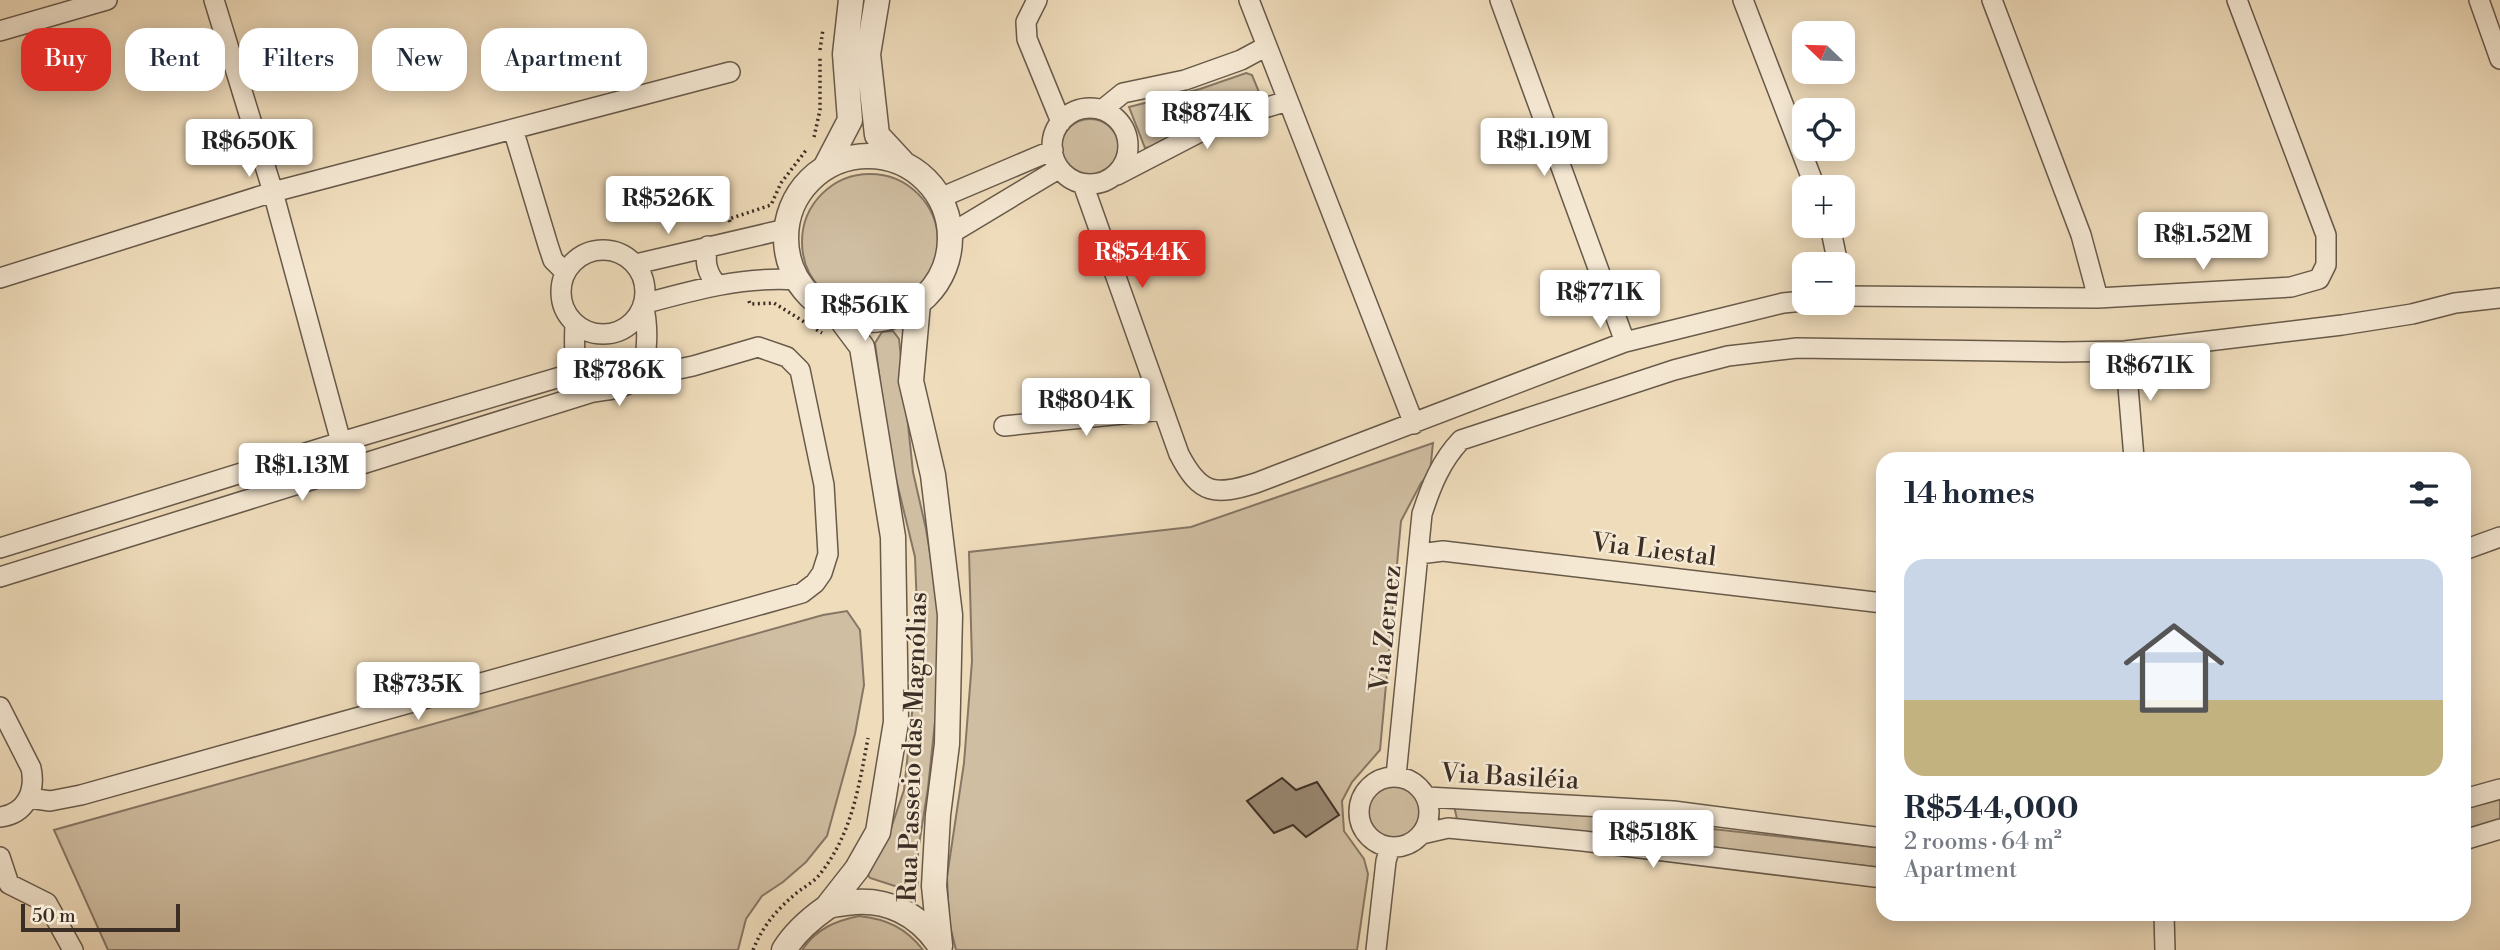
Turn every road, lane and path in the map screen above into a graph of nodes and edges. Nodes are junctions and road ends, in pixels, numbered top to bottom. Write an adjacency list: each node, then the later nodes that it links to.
1 (107, 0): 12 (street)
2 (214, 0): 27 (street)
3 (851, 0): 22 (street, Rua Passeio das Magnólias)
4 (877, 0): 21 (street, Rua Passeio das Magnólias)
5 (1037, 0): 18 (street)
6 (1249, 0): 13 (street)
7 (1500, 0): 45 (street)
8 (1743, 0): 25 (street)
9 (1992, 0): 38 (street)
10 (2238, 0): 38 (street)
11 (2479, 0): 14 (street)
12 (0, 31)
13 (1267, 46): 16 (street); 17 (street)
14 (2500, 59)
15 (730, 72): 19 (street)
16 (1288, 101): 24 (street); 51 (street)
17 (1102, 110): 18 (street); 24 (street)
18 (1061, 122): 20 (street)
19 (513, 129): 27 (street); 33 (street)
20 (1053, 150): 23 (street); 28 (street)
21 (902, 163): 22 (street, Rua Passeio das Magnólias); 28 (street, Rua Passeio das Magnólias)
22 (825, 168): 29 (street, Rua Passeio das Magnólias)
23 (1058, 169): 26 (street); 30 (street)
24 (1116, 175): 26 (street)
25 (1810, 175)
26 (1083, 184): 50 (street)
27 (273, 192): 34 (street); 53 (street)
28 (940, 198): 30 (street, Rua Passeio das Magnólias)
29 (786, 229): 31 (street); 35 (street, Rua Passeio das Magnólias)
30 (950, 234): 41 (street, Rua Passeio das Magnólias)
31 (708, 246): 32 (street); 36 (street)
32 (635, 264): 33 (street); 42 (street)
33 (565, 272): 44 (street)
34 (0, 278)
35 (797, 280): 36 (street); 43 (street, Rua Passeio das Magnólias)
36 (717, 285): 42 (street)
37 (1855, 295): 38 (street)
38 (2098, 298)
39 (2500, 298): 46 (street, Via Zernez)
40 (1792, 302): 45 (street)
41 (918, 303): 43 (street, Rua Passeio das Magnólias); 78 (street, Rua Passeio das Magnólias)
42 (643, 304): 44 (street); 48 (street)
43 (838, 315): 76 (street, Rua Passeio das Magnólias)
44 (575, 324): 47 (street)
45 (1625, 342): 51 (street)
46 (2125, 351): 54 (street); 58 (street, Via Zernez)
47 (577, 372): 49 (street); 53 (street)
48 (635, 378): 49 (street); 66 (street)
49 (593, 392): 59 (street)
50 (1163, 410): 51 (street); 52 (street)
51 (1414, 424)
52 (1004, 426)
53 (341, 442): 57 (street)
54 (2133, 452)
55 (2500, 537): 56 (street)
56 (2471, 547)
57 (0, 548)
58 (1419, 554): 60 (street, Via Liestal); 62 (street, Via Zernez)
59 (0, 577)
60 (1876, 602)
61 (0, 707): 66 (street)
62 (1396, 776): 64 (street); 72 (street)
63 (2500, 789): 65 (street)
64 (1427, 797): 69 (street); 70 (street, Via Basiléia)
65 (2471, 797)
66 (29, 799): 67 (street)
67 (0, 817)
68 (2500, 829): 71 (street)
69 (1422, 834): 72 (street); 74 (street)
70 (1876, 837)
71 (2471, 838)
72 (1390, 847): 81 (street)
73 (0, 857): 75 (street)
74 (1876, 877)
75 (4, 888): 79 (street)
76 (828, 906): 78 (street); 80 (street, Rua Passeio das Magnólias)
77 (2164, 921): 82 (street)
78 (941, 947)
79 (73, 950)
80 (784, 950)
81 (1376, 950)
82 (2165, 950)

